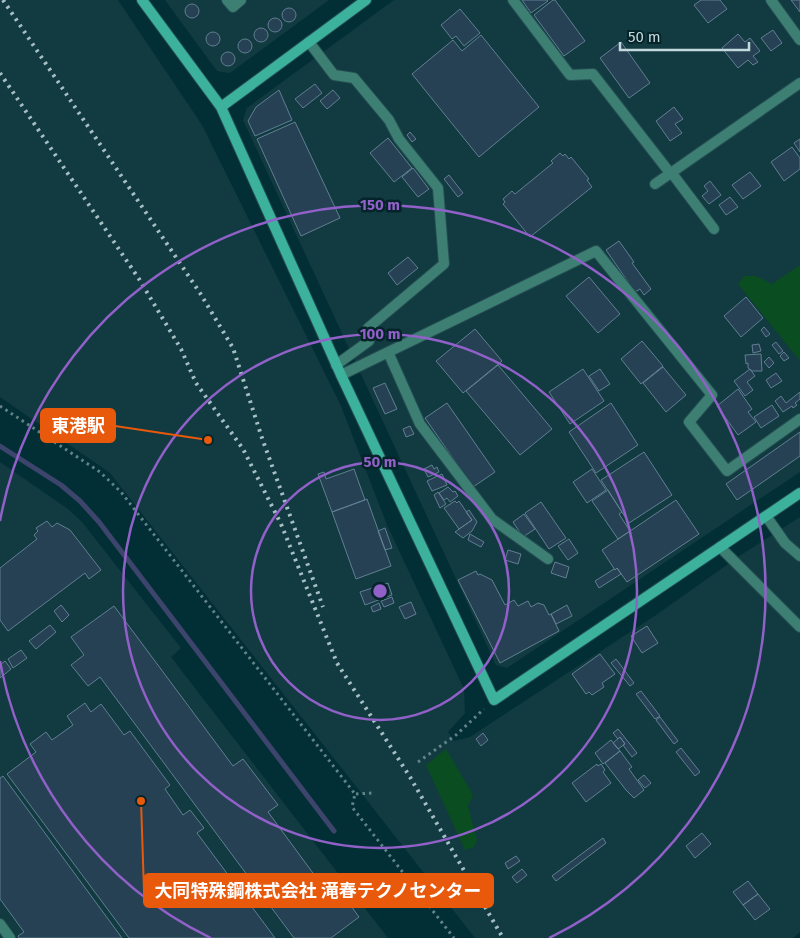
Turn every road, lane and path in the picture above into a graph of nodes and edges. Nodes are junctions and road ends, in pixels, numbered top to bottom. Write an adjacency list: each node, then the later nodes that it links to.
1 (142, 0): 10 (street)
2 (227, 0): 3 (lane)
3 (241, 0)
4 (366, 0): 8 (street)
5 (513, 0): 11 (lane)
6 (772, 0): 7 (lane)
7 (800, 40)
8 (309, 42): 10 (street); 15 (lane)
9 (800, 83): 11 (lane)
10 (220, 107): 15 (street)
11 (670, 173): 12 (lane); 13 (lane)
12 (655, 184)
13 (714, 229)
14 (388, 352): 16 (lane); 18 (lane); 23 (lane)
15 (336, 365): 16 (street)
16 (341, 375): 25 (street)
17 (0, 406): 28 (path)
18 (800, 420)
19 (800, 493): 20 (street)
20 (766, 516): 21 (street); 22 (lane)
21 (720, 546): 24 (lane); 25 (street)
22 (800, 556)
23 (548, 559)
24 (800, 627)
25 (494, 700): 26 (path)
26 (418, 762)
27 (372, 793): 28 (path)
28 (355, 794): 31 (path)
29 (0, 924): 30 (lane)
30 (10, 938)
31 (454, 938)

